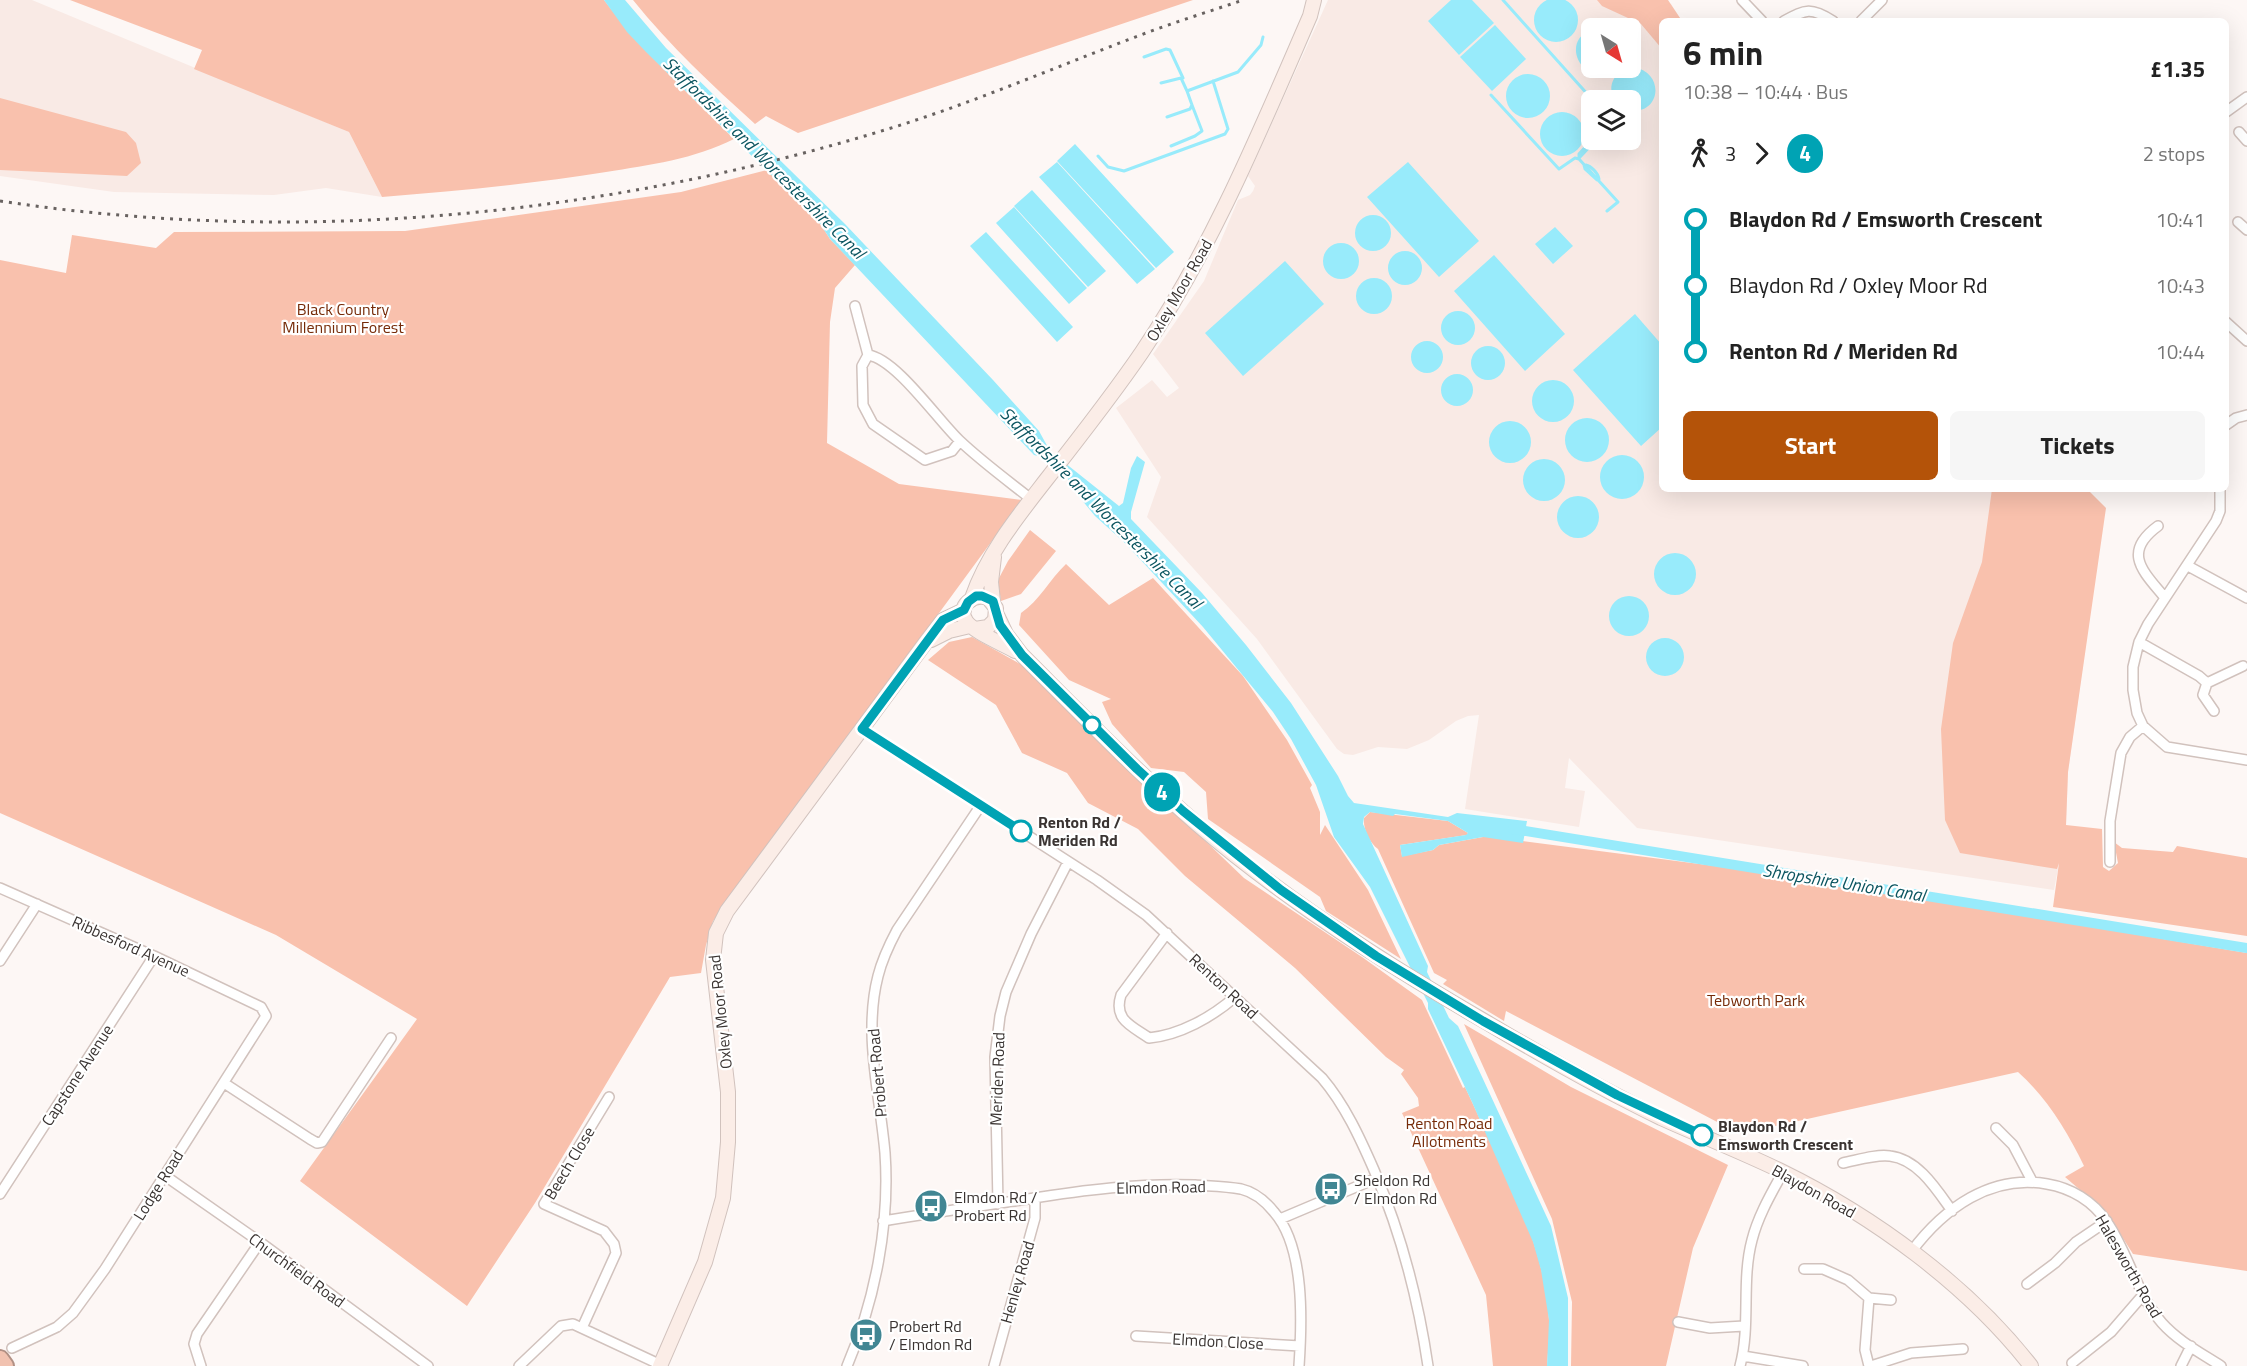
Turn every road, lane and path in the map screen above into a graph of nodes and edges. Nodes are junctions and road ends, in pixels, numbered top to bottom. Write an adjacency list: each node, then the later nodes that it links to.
1 (1314, 0): 22 (street, Oxley Moor Road)
2 (1742, 0): 4 (street)
3 (1882, 0): 7 (street)
4 (1759, 18)
5 (1789, 18): 6 (street)
6 (1828, 18)
7 (1864, 18)
8 (2247, 97): 9 (street)
9 (2229, 110)
10 (2239, 132): 11 (street)
11 (2247, 141)
12 (2238, 222): 13 (street)
13 (2247, 230)
14 (855, 306): 17 (street)
15 (2229, 325): 16 (street)
16 (2247, 341)
17 (868, 355): 20 (street); 20 (street)
18 (2247, 415): 19 (street)
19 (2229, 423)
20 (960, 441): 22 (street)
21 (2220, 492): 25 (street)
22 (1031, 499): 24 (street, Oxley Moor Road)
23 (2158, 540): 27 (street)
24 (994, 552): 26 (street, Oxley Moor Road); 29 (street, Oxley Moor Road)
25 (2188, 566): 27 (street); 28 (street)
26 (972, 598): 29 (street); 30 (street)
27 (2165, 598): 34 (street)
28 (2247, 598)
29 (993, 601): 31 (street)
30 (964, 610): 32 (street); 33 (street, Oxley Moor Road)
31 (997, 615): 32 (street); 35 (street, Blaydon Road)
32 (973, 627): 33 (street, Oxley Moor Road); 35 (street, Blaydon Road)
33 (926, 642): 40 (street, Oxley Moor Road)
34 (2139, 642): 37 (street); 39 (street)
35 (1022, 655): 57 (street, Blaydon Road)
36 (2243, 666): 37 (street)
37 (2207, 683): 38 (street)
38 (2214, 711)
39 (2143, 726): 41 (street); 44 (street)
40 (862, 729): 42 (street, Renton Road); 91 (street, Oxley Moor Road)
41 (2247, 760)
42 (981, 805): 43 (street, Renton Road); 66 (street, Probert Road)
43 (1068, 862): 47 (street, Renton Road); 63 (street, Meriden Road)
44 (2110, 862)
45 (0, 888): 46 (street, Ribbesford Avenue)
46 (37, 904): 48 (street, Ribbesford Avenue); 49 (street)
47 (1167, 933): 50 (street, Renton Road); 50 (street)
48 (154, 956): 51 (street, Ribbesford Avenue); 61 (street, Capstone Avenue)
49 (0, 961)
50 (1235, 997): 59 (street, Renton Road)
51 (261, 1007): 53 (street, Lodge Road)
52 (391, 1038): 53 (street)
53 (224, 1083): 58 (street, Lodge Road)
54 (609, 1097): 77 (street, Beech Close)
55 (1996, 1128): 60 (street)
56 (1844, 1163): 64 (street)
57 (1783, 1172): 69 (street, Blaydon Road); 76 (street)
58 (165, 1175): 68 (street, Churchfield Road); 80 (street, Lodge Road)
59 (1377, 1178): 65 (street); 95 (street, Renton Road)
60 (2032, 1181): 64 (street, Halesworth Road); 67 (street, Halesworth Road)
61 (0, 1194)
62 (1035, 1198): 63 (street, Elmdon Road); 65 (street, Elmdon Road); 93 (street, Henley Road)
63 (998, 1203): 66 (street, Elmdon Road)
64 (1952, 1211): 69 (street, Halesworth Road)
65 (1280, 1220): 81 (street, Elmdon Road)
66 (883, 1221): 92 (street, Probert Road)
67 (2107, 1221): 71 (street); 72 (street, Halesworth Road)
68 (260, 1242): 88 (street); 89 (street, Churchfield Road)
69 (1911, 1252): 99 (street, Blaydon Road)
70 (1804, 1269): 73 (street)
71 (2027, 1284)
72 (2143, 1295): 82 (street, Halesworth Road); 86 (street)
73 (1869, 1298): 74 (street); 98 (street)
74 (1891, 1300)
75 (1678, 1322): 76 (street)
76 (1744, 1326): 85 (street)
77 (582, 1328): 90 (street); 91 (street)
78 (20, 1332): 80 (street)
79 (1136, 1336): 81 (street, Elmdon Close)
80 (24, 1342): 84 (street, Lodge Road)
81 (1300, 1346): 94 (street, Elmdon Road)
82 (2191, 1346): 100 (street); 101 (street, Halesworth Road)
83 (1963, 1349): 98 (street)
84 (6, 1353): 87 (highway)
85 (1743, 1356): 96 (street); 97 (street)
86 (2072, 1363)
87 (5, 1366)
88 (201, 1366)
89 (428, 1366)
90 (519, 1366)
91 (660, 1366)
92 (847, 1366)
93 (994, 1366)
94 (1299, 1366)
95 (1428, 1366)
96 (1740, 1366)
97 (1803, 1366)
98 (1873, 1366)
99 (2031, 1366)
100 (2181, 1366)
101 (2221, 1366)

